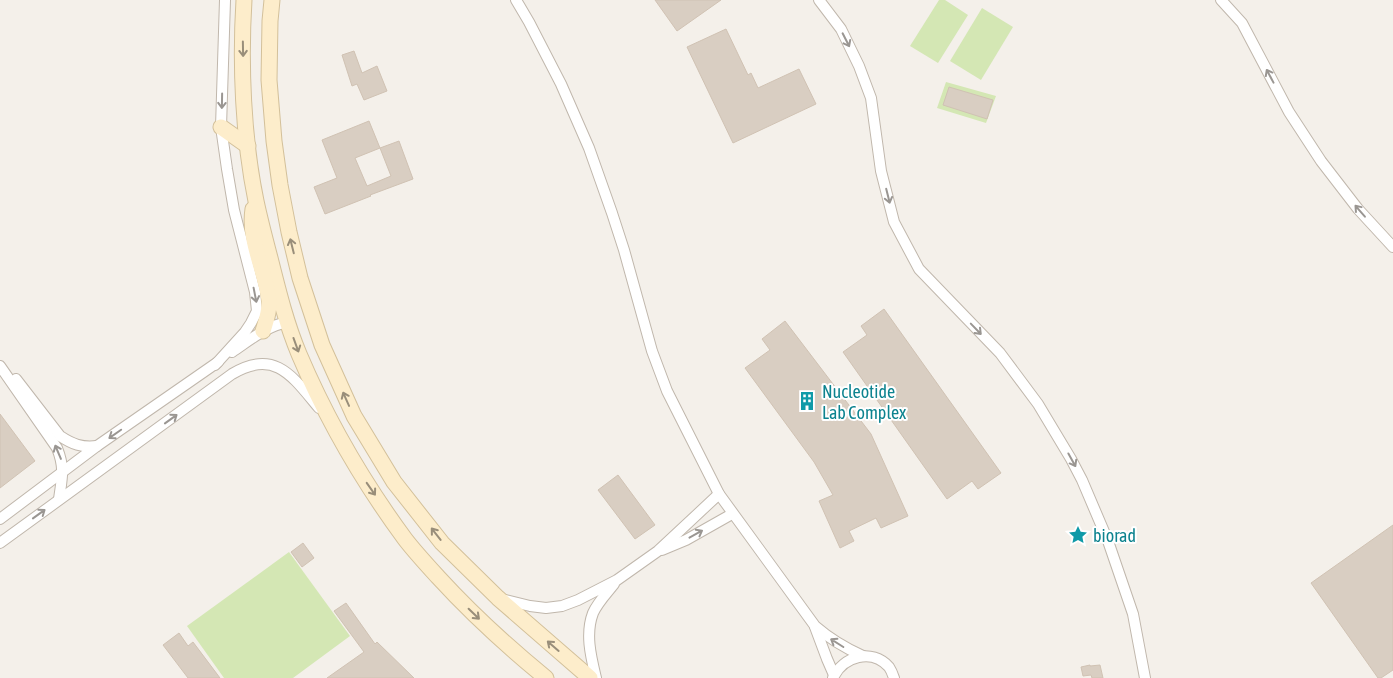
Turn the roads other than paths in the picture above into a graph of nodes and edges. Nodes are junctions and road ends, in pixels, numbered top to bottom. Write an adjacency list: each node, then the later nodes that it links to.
1 (225, 0): 7 (street, one-way to 7)
2 (244, 0): 8 (street, one-way to 8)
3 (272, 0): 11 (street, one-way to 3)
4 (516, 0): 19 (street)
5 (819, 0): 34 (street, one-way to 34)
6 (1221, 0): 10 (street, one-way to 6)
7 (221, 127): 8 (street); 14 (street, one-way to 14)
8 (248, 146): 9 (street)
9 (256, 200): 12 (street); 13 (street)
10 (1393, 247)
11 (311, 313): 12 (street); 26 (street, one-way to 11)
12 (288, 322): 13 (street); 16 (street, one-way to 16)
13 (263, 331): 14 (street)
14 (215, 365): 17 (street, one-way to 17)
15 (0, 367): 17 (street); 18 (street, one-way to 15)
16 (332, 422): 20 (street, one-way to 16); 30 (street, one-way to 30)
17 (97, 446): 18 (street)
18 (63, 471): 20 (street); 22 (street)
19 (719, 494): 21 (street); 24 (street)
20 (59, 499): 23 (street, one-way to 20)
21 (732, 514): 24 (street, one-way to 21); 27 (street)
22 (0, 518)
23 (0, 543)
24 (658, 551): 25 (street)
25 (618, 580): 26 (street); 32 (street)
26 (498, 598): 31 (street, one-way to 26)
27 (815, 626): 28 (street, one-way to 27); 29 (street)
28 (863, 656): 29 (street); 33 (street)
29 (834, 677)
30 (546, 678)
31 (590, 678)
32 (596, 678)
33 (894, 678)
34 (1145, 678)

